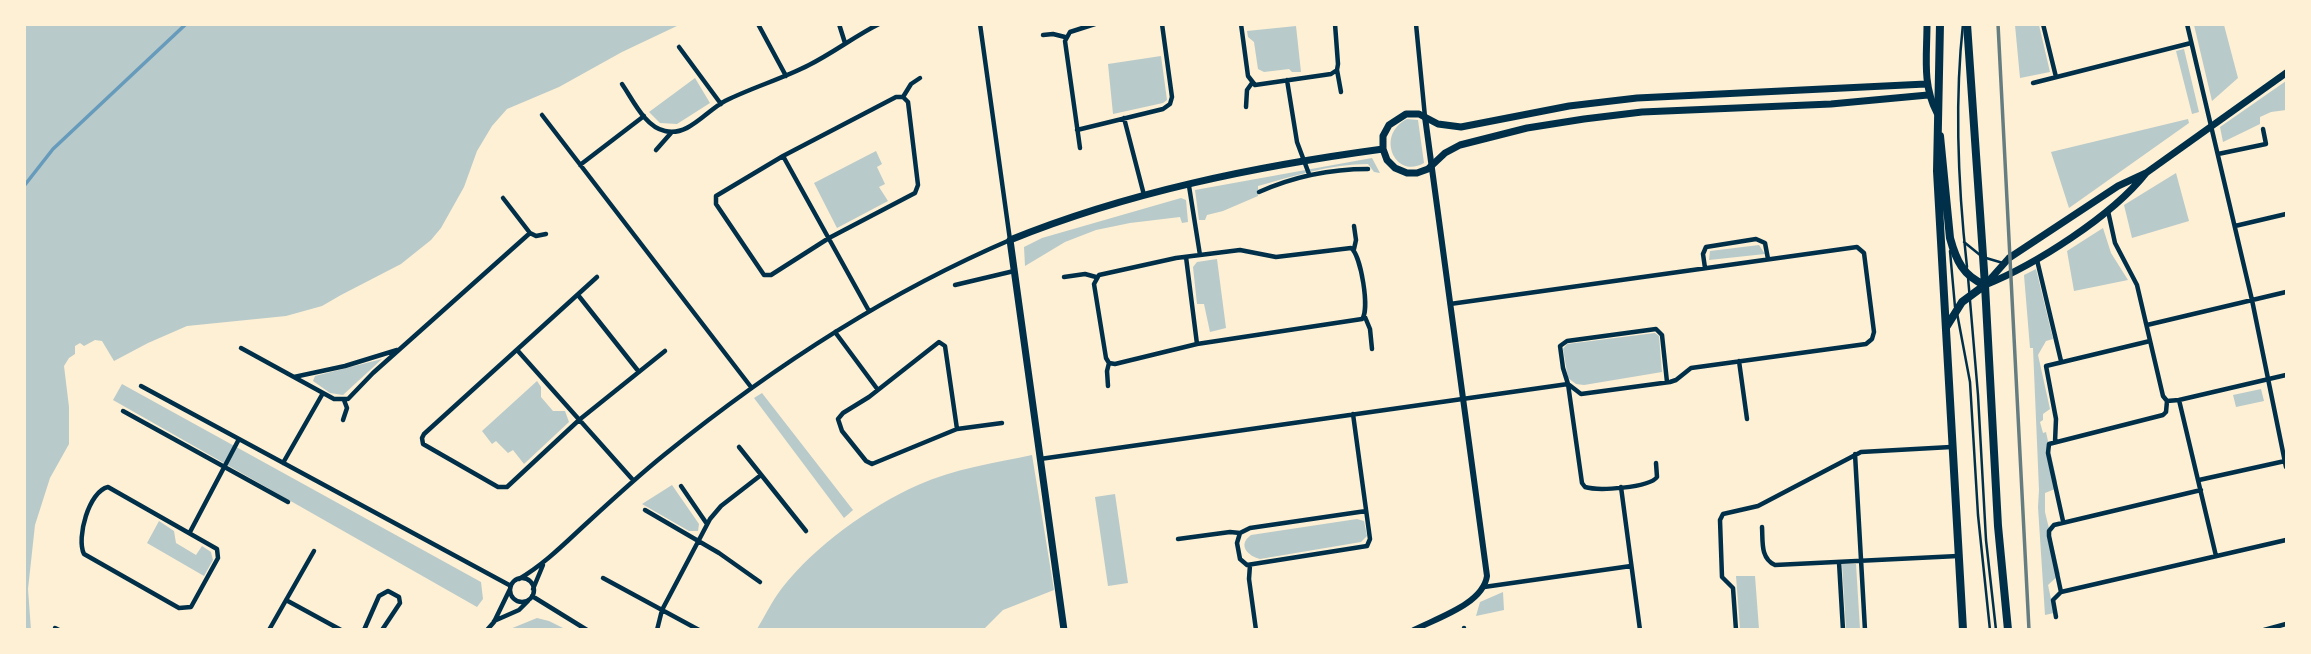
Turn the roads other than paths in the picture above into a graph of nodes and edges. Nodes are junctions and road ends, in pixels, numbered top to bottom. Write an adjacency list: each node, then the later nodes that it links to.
1 (758, 24): 22 (street)
2 (839, 24): 17 (street)
3 (879, 24): 17 (street)
4 (980, 24): 67 (street)
5 (1095, 24): 16 (street)
6 (1162, 24): 39 (street)
7 (1241, 24): 26 (street)
8 (1335, 24): 20 (street)
9 (1416, 24): 38 (street)
10 (1927, 24): 29 (main road)
11 (1940, 24): 35 (highway)
12 (1965, 24): 68 (lane); 72 (highway)
13 (2043, 24): 23 (street)
14 (2187, 24): 18 (street)
15 (1043, 35): 16 (street)
16 (1065, 37): 41 (street)
17 (845, 43): 22 (street)
18 (2191, 43): 23 (street); 40 (street)
19 (679, 47): 33 (street)
20 (1336, 70): 25 (street); 30 (street)
21 (2287, 73): 40 (main road)
22 (786, 76): 33 (street)
23 (2056, 77): 27 (street)
24 (920, 78): 32 (street)
25 (1287, 80): 26 (street); 49 (street)
26 (1252, 83): 34 (street)
27 (2033, 83)
28 (622, 84): 37 (street)
29 (1926, 84): 31 (main road); 38 (main road)
30 (1341, 92)
31 (1928, 95): 35 (main road); 51 (main road)
32 (903, 97): 48 (street); 65 (street)
33 (720, 104): 43 (street)
34 (1246, 107)
35 (1937, 113): 66 (highway); 93 (highway)
36 (542, 115): 50 (street)
37 (644, 116): 43 (street); 50 (street)
38 (1425, 117): 45 (main road); 51 (street)
39 (1124, 118): 41 (street); 57 (street)
40 (2211, 126): 47 (street); 53 (main road)
41 (1077, 130): 44 (street)
42 (2263, 130): 47 (street)
43 (672, 132): 46 (street)
44 (1080, 149)
45 (1383, 149): 49 (main road); 51 (main road)
46 (656, 150)
47 (2218, 154): 62 (street)
48 (783, 156): 65 (street); 65 (street)
49 (1304, 161): 54 (street); 55 (main road)
50 (580, 165): 113 (street)
51 (1431, 166): 88 (street)
52 (1368, 169): 54 (street)
53 (2146, 173): 59 (main road); 75 (main road)
54 (1309, 174): 56 (street)
55 (1189, 186): 57 (main road); 70 (street)
56 (1259, 192)
57 (1145, 196): 67 (main road)
58 (503, 198): 63 (street)
59 (2108, 211): 74 (main road); 92 (street)
60 (2287, 214): 62 (street)
61 (1354, 226): 69 (street)
62 (2235, 226): 87 (street)
63 (530, 233): 64 (street); 98 (street)
64 (546, 234)
65 (829, 238): 90 (street)
66 (1950, 238): 78 (highway); 89 (lane)
67 (1010, 240): 77 (main road); 90 (street)
68 (1964, 242): 72 (lane); 78 (lane)
69 (1354, 249): 70 (street); 91 (street)
70 (1200, 255): 71 (street)
71 (1186, 257): 80 (street); 96 (street)
72 (1983, 257): 75 (lane); 83 (highway)
73 (1768, 259): 76 (street); 76 (street); 103 (street)
74 (2036, 259): 83 (main road); 102 (street)
75 (2004, 263): 83 (main road)
76 (1705, 268): 88 (street)
77 (1014, 271): 82 (street); 133 (main road)
78 (1968, 275): 83 (highway); 86 (lane)
79 (1064, 277): 80 (street)
80 (1096, 277): 104 (street)
81 (597, 278): 85 (street)
82 (955, 285)
83 (1985, 285): 86 (highway); 195 (highway)
84 (2287, 292): 87 (street)
85 (578, 295): 100 (street); 105 (street)
86 (1969, 295): 89 (highway); 194 (lane)
87 (2252, 300): 92 (street); 108 (street)
88 (1450, 304): 116 (street)
89 (1956, 309): 93 (highway); 193 (lane)
90 (869, 311): 94 (street)
91 (1364, 317): 96 (street); 99 (street)
92 (2147, 325): 95 (street)
93 (1945, 328): 130 (highway)
94 (835, 332): 113 (street); 114 (street)
95 (2150, 341): 102 (street); 119 (street)
96 (1197, 344): 104 (street)
97 (241, 348): 107 (street)
98 (399, 349): 107 (street); 117 (street)
99 (1372, 349)
100 (518, 351): 124 (street); 124 (street)
101 (664, 351): 105 (street)
102 (2061, 361): 128 (street)
103 (1739, 362): 109 (street); 123 (street)
104 (1110, 363): 112 (street)
105 (639, 372): 124 (street)
106 (2287, 375): 108 (street)
107 (293, 377): 115 (street)
108 (2267, 380): 118 (street); 131 (street)
109 (1667, 382): 110 (street); 110 (street)
110 (1568, 384): 116 (street); 142 (street)
111 (141, 386): 127 (street)
112 (1108, 386)
113 (751, 387): 139 (street)
114 (878, 390): 126 (street); 126 (street)
115 (323, 393): 117 (street); 134 (street)
116 (1463, 399): 121 (street); 168 (street)
117 (344, 400): 122 (street)
118 (2179, 400): 119 (street); 140 (street)
119 (2167, 401): 128 (street)
120 (123, 411): 137 (street)
121 (1353, 414): 133 (street); 146 (street)
122 (343, 419)
123 (1747, 419)
124 (579, 420): 139 (street)
125 (1002, 423): 126 (street)
126 (957, 429)
127 (239, 439): 134 (street); 137 (street)
128 (2055, 442): 147 (street)
129 (739, 447): 138 (street)
130 (1952, 447): 132 (street); 157 (highway)
131 (2285, 450): 136 (street)
132 (1854, 454): 159 (street); 189 (street)
133 (1039, 459): 185 (main road)
134 (283, 463): 167 (street)
135 (1656, 463): 142 (street)
136 (2286, 464): 140 (street)
137 (224, 467): 144 (street); 151 (street)
138 (761, 475): 148 (street); 150 (street)
139 (633, 480): 161 (street)
140 (2199, 481): 143 (street)
141 (681, 486): 148 (street)
142 (1621, 487): 163 (street)
143 (2201, 490): 147 (street); 158 (street)
144 (288, 502)
145 (645, 510): 155 (street)
146 (1366, 511): 152 (street); 162 (street)
147 (2063, 521): 170 (street)
148 (707, 524): 155 (street)
149 (1762, 527): 160 (street)
150 (806, 531)
151 (190, 532): 151 (street)
152 (1240, 533): 153 (street); 162 (street)
153 (1178, 539)
154 (2287, 540): 158 (street)
155 (698, 541): 166 (street); 173 (street)
156 (314, 551): 172 (street)
157 (1958, 556): 159 (street); 192 (highway)
158 (2216, 556): 170 (street)
159 (1861, 561): 160 (street); 191 (street)
160 (1839, 562): 190 (street)
161 (543, 565): 165 (street); 169 (street)
162 (1250, 565): 186 (street)
163 (1631, 566): 168 (street); 188 (street)
164 (603, 578): 173 (street)
165 (519, 579): 167 (street); 169 (street)
166 (760, 582)
167 (511, 587): 171 (street); 175 (street)
168 (1484, 587): 187 (street)
169 (533, 589): 171 (street)
170 (2061, 592): 174 (street)
171 (530, 598): 175 (street); 183 (street)
172 (286, 600): 178 (street); 179 (street)
173 (662, 610): 177 (street); 184 (street)
174 (2056, 617)
175 (494, 622): 182 (street)
176 (2287, 624): 196 (street)
177 (655, 628)
178 (269, 629)
179 (341, 629)
180 (364, 629): 181 (street)
181 (382, 629)
182 (487, 629)
183 (587, 629)
184 (699, 629)
185 (1064, 629)
186 (1256, 629)
187 (1414, 629)
188 (1640, 629)
189 (1736, 629)
190 (1843, 629)
191 (1865, 629)
192 (1963, 629)
193 (1990, 629)
194 (1996, 629)
195 (2008, 629)
196 (2264, 629)

